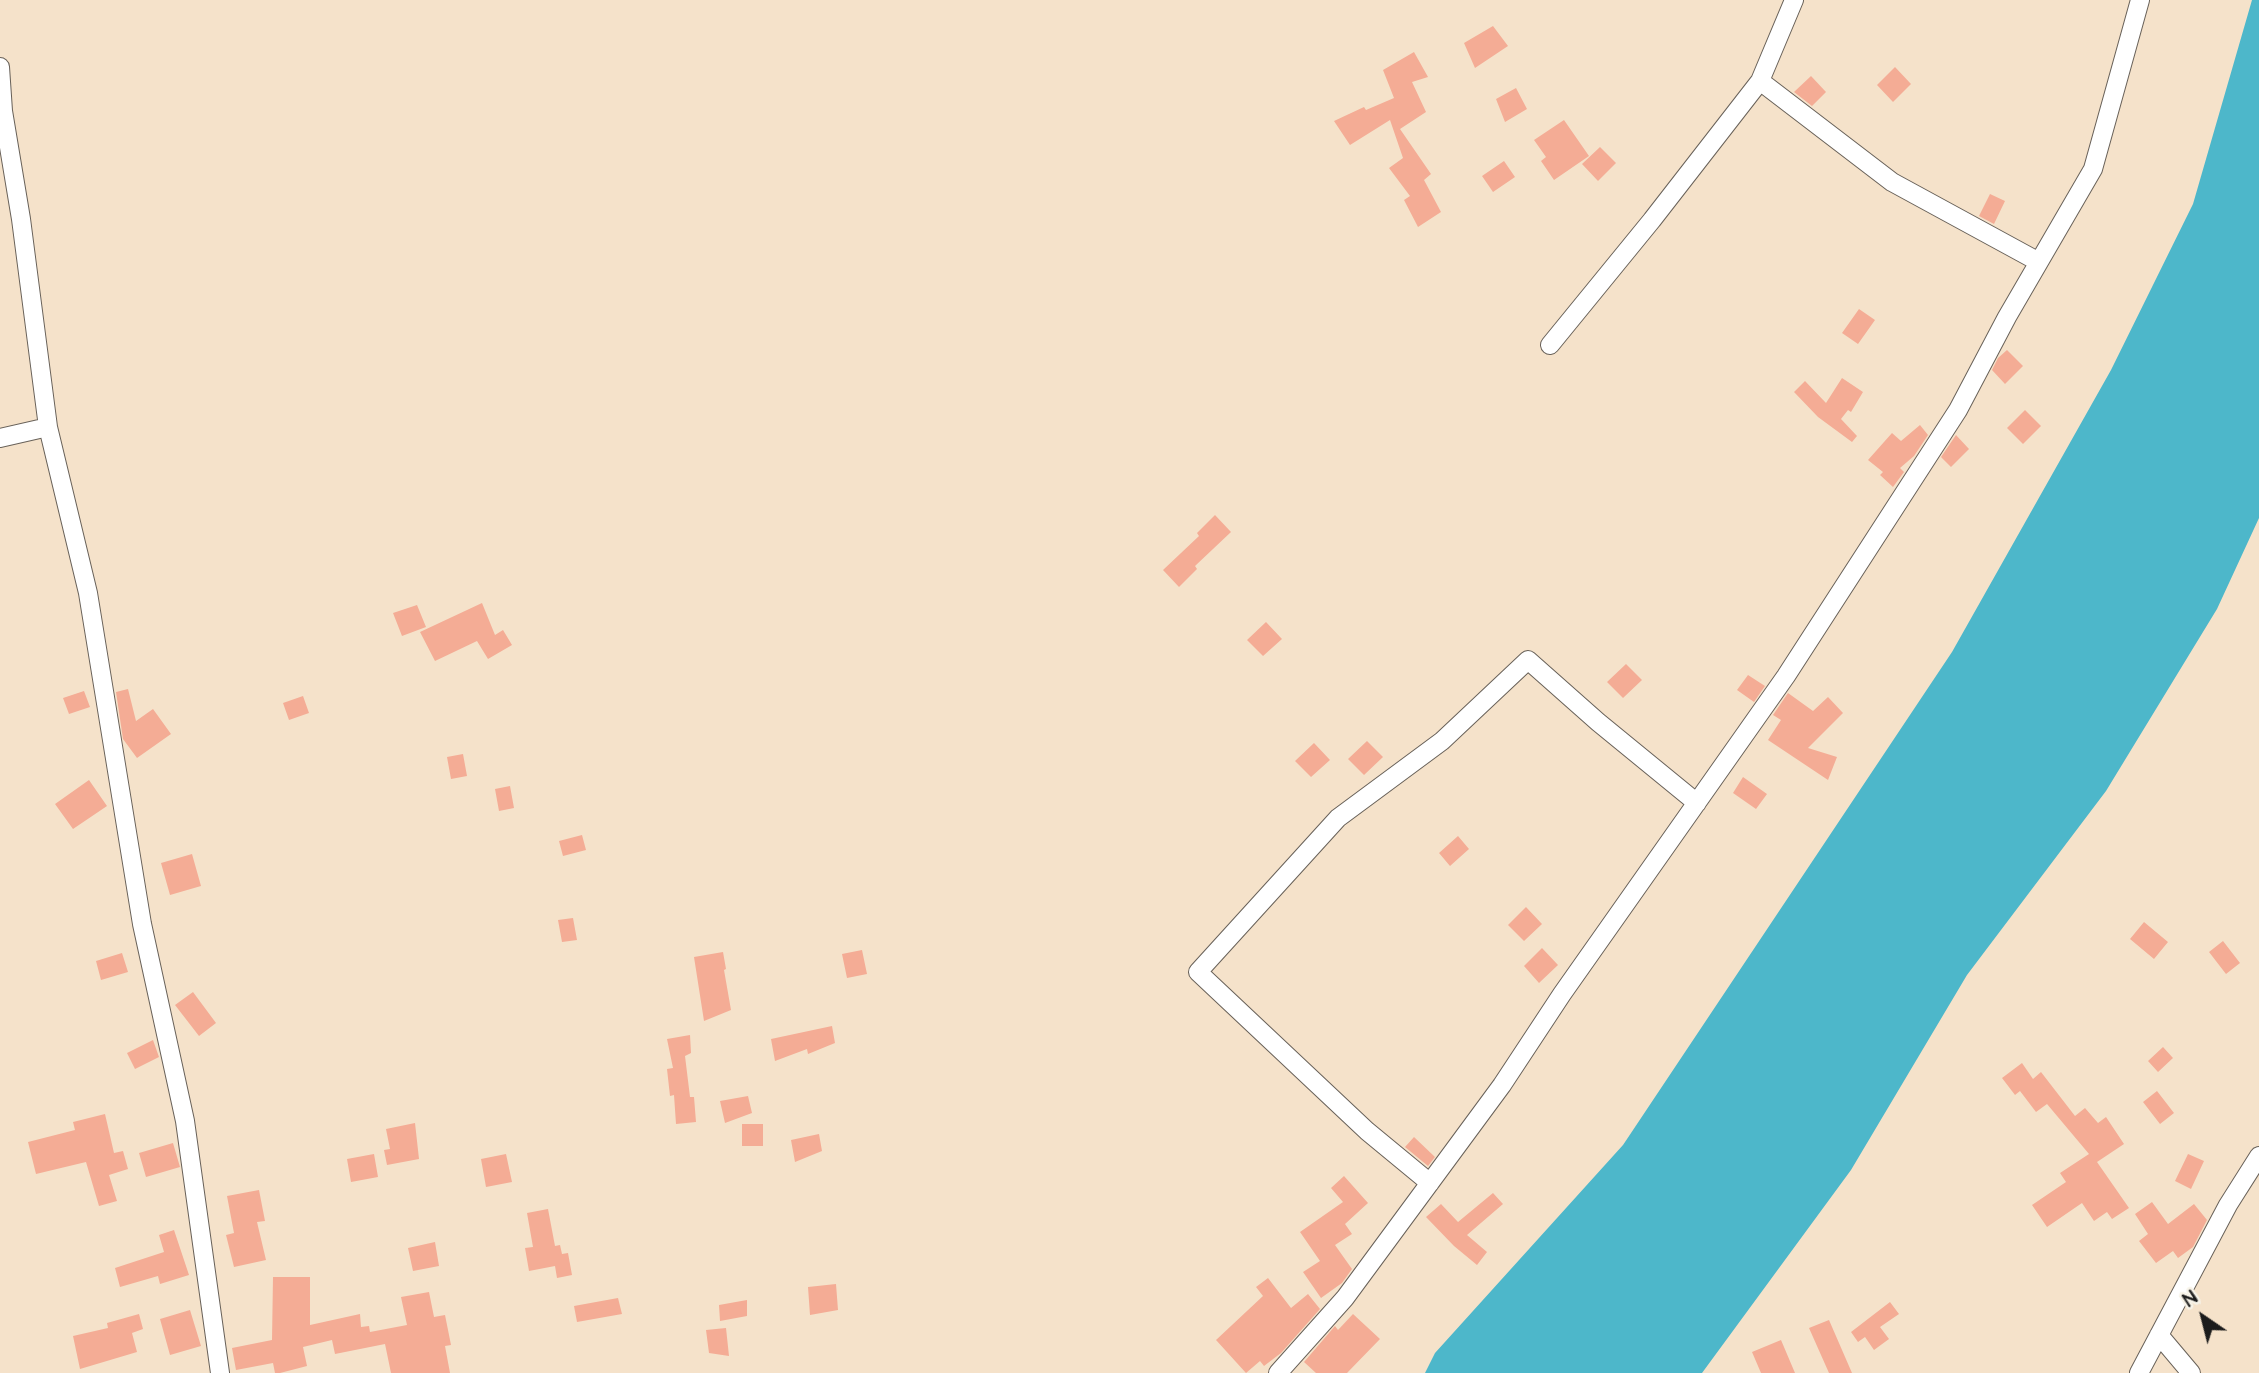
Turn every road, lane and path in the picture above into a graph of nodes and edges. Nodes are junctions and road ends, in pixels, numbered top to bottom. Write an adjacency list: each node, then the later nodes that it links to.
1 (1794, 0): 4 (street)
2 (2140, 0): 5 (street)
3 (0, 67): 7 (street)
4 (1760, 81): 5 (street); 6 (street)
5 (2039, 262): 9 (street)
6 (1550, 345)
7 (48, 427): 8 (street); 13 (street)
8 (0, 438)
9 (1697, 803): 11 (street); 11 (street)
10 (2259, 1156): 12 (street)
11 (1430, 1183): 14 (street)
12 (2159, 1335): 15 (street); 16 (street)
13 (220, 1373)
14 (1278, 1373)
15 (2139, 1373)
16 (2191, 1373)

